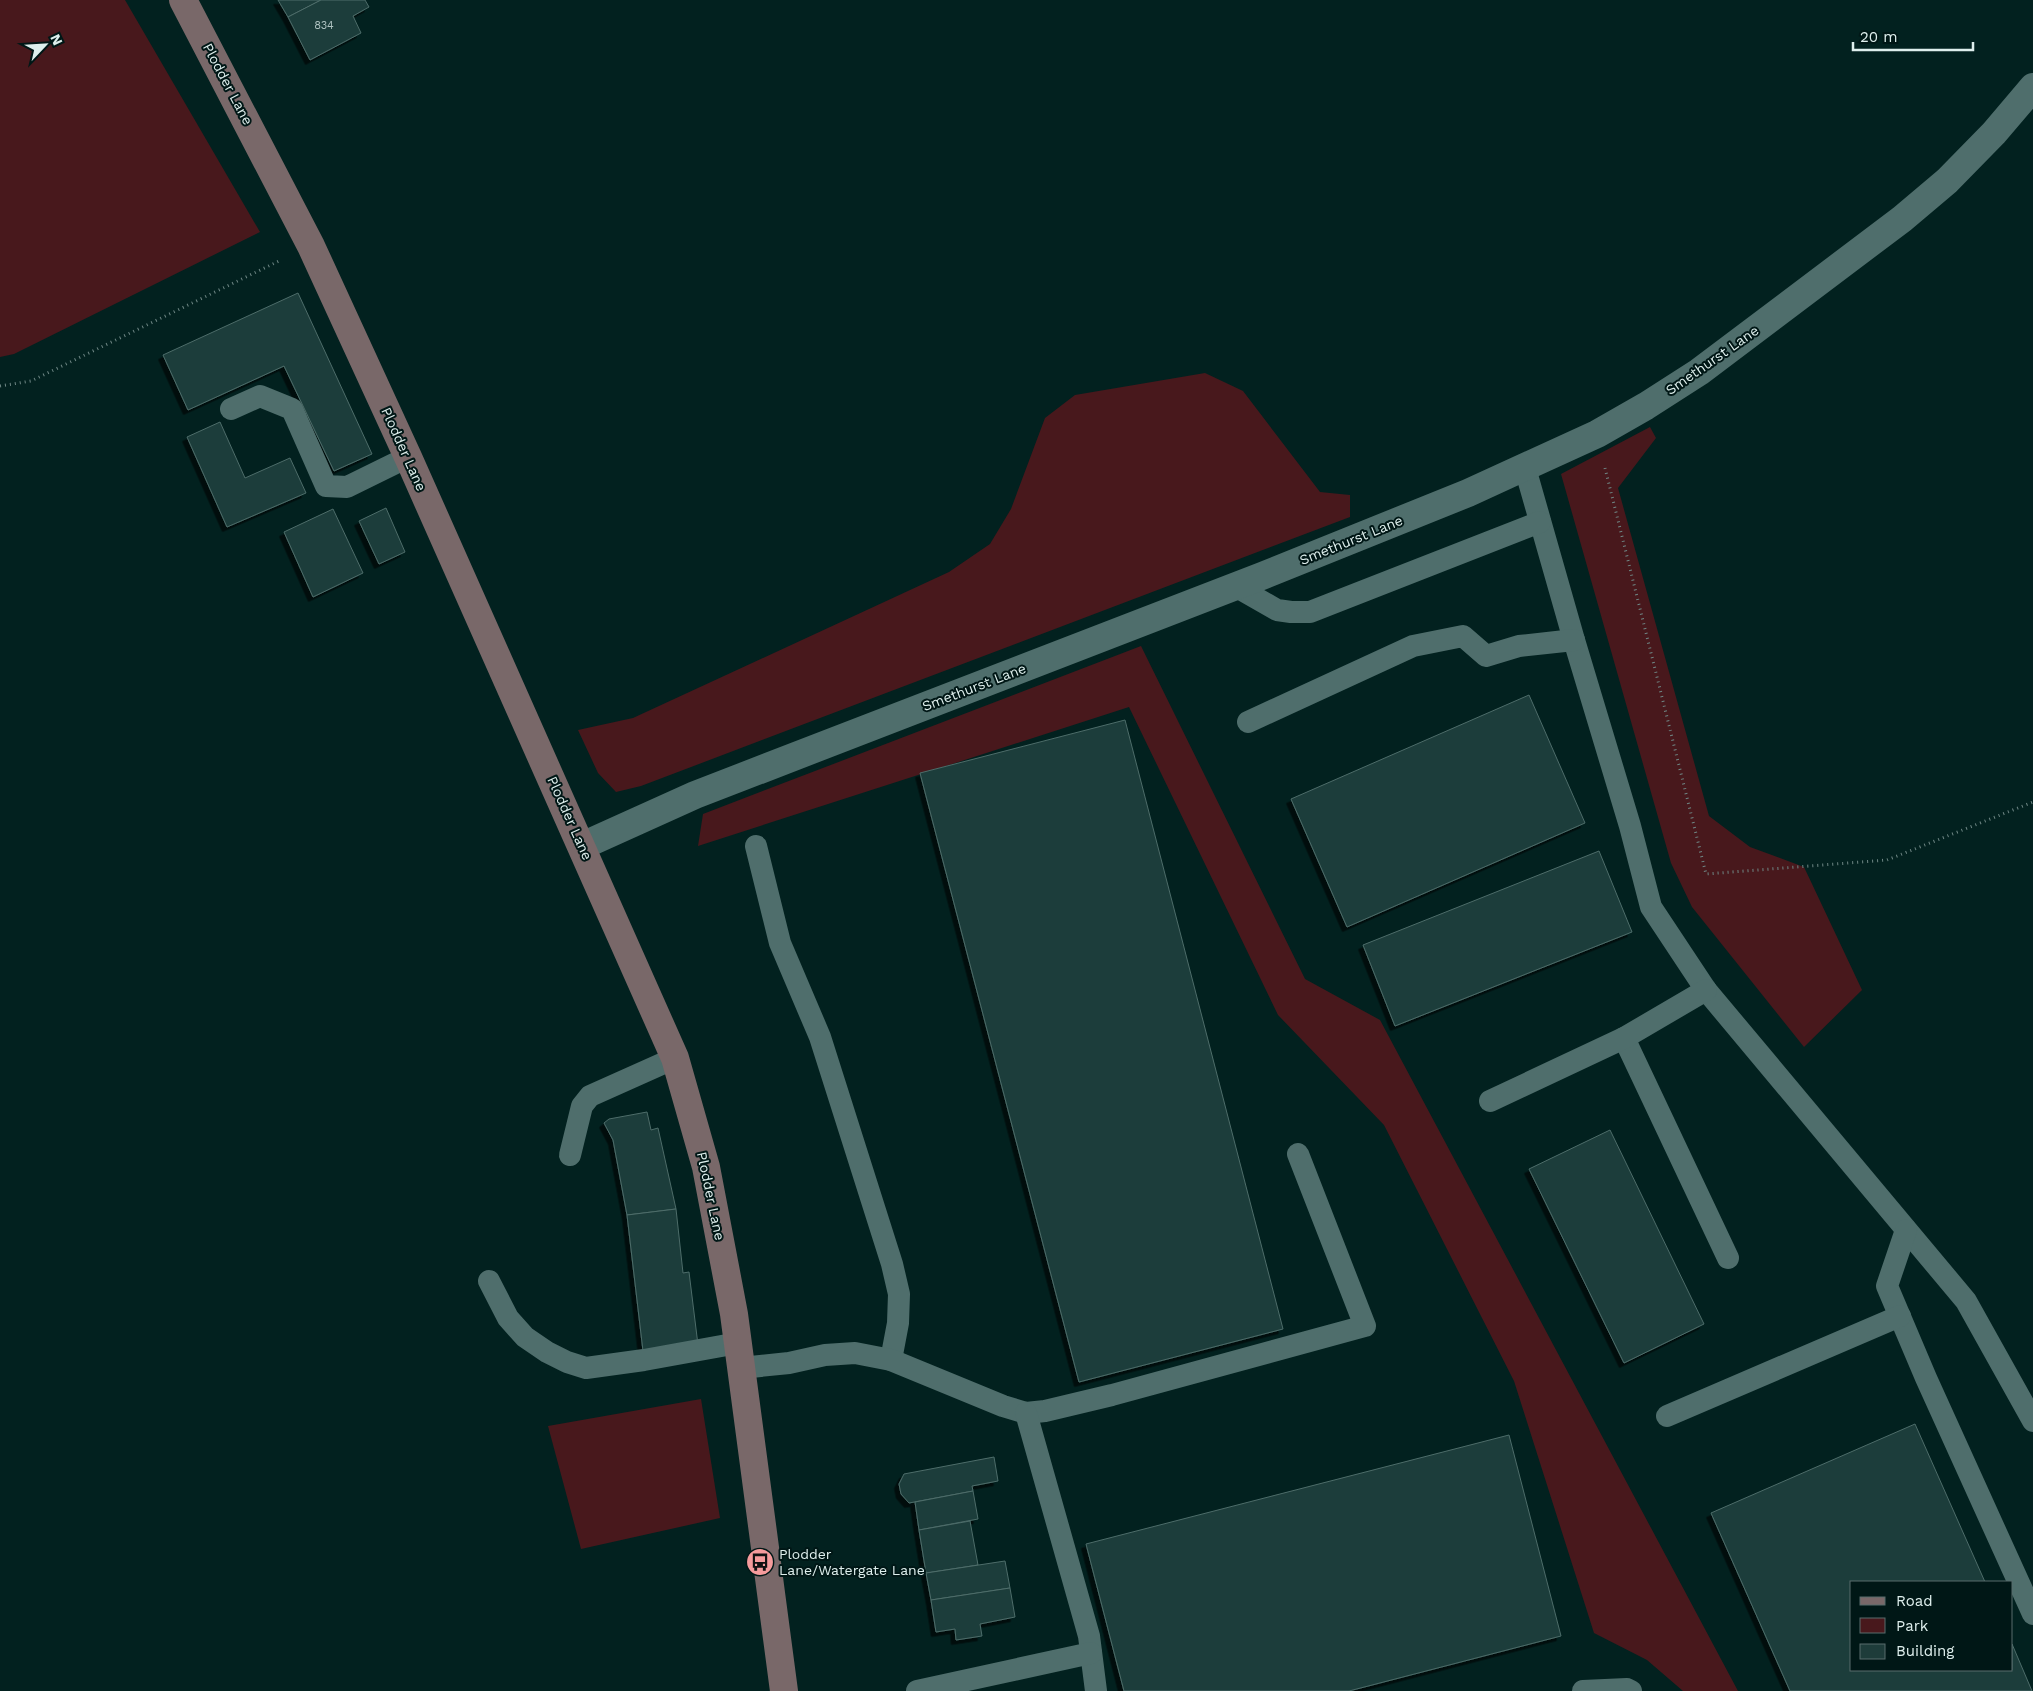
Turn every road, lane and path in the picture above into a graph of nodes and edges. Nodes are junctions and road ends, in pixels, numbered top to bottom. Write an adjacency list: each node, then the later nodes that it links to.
1 (183, 0): 3 (main road, Plodder Lane)
2 (2033, 87): 6 (street, Smethurst Lane)
3 (311, 246): 4 (path); 7 (main road, Plodder Lane)
4 (0, 386)
5 (231, 409): 7 (lane)
6 (1597, 434): 8 (street, Smethurst Lane); 13 (path)
7 (408, 457): 14 (main road, Plodder Lane)
8 (1525, 468): 9 (lane); 10 (street, Smethurst Lane)
9 (1540, 522): 10 (lane); 11 (lane)
10 (1235, 586): 14 (street, Smethurst Lane)
11 (1574, 640): 12 (lane); 16 (lane)
12 (1248, 722)
13 (2033, 802)
14 (582, 846): 18 (main road, Plodder Lane)
15 (756, 846): 27 (lane)
16 (1706, 990): 17 (lane); 22 (lane)
17 (1624, 1038): 19 (lane); 23 (lane)
18 (675, 1058): 21 (lane); 26 (main road, Plodder Lane)
19 (1490, 1101)
20 (1298, 1154): 28 (lane)
21 (570, 1156)
22 (1906, 1230): 25 (lane); 30 (lane)
23 (1728, 1258)
24 (489, 1281): 26 (lane)
25 (1900, 1316): 29 (lane); 31 (lane)
26 (740, 1355): 27 (lane); 33 (main road, Plodder Lane)
27 (891, 1360): 28 (lane)
28 (1026, 1413): 32 (lane)
29 (1667, 1416)
30 (2033, 1421)
31 (2033, 1614)
32 (1091, 1653): 34 (lane); 35 (lane)
33 (784, 1691)
34 (916, 1691)
35 (1096, 1691)
36 (1583, 1691): 37 (lane)
37 (1631, 1691)

